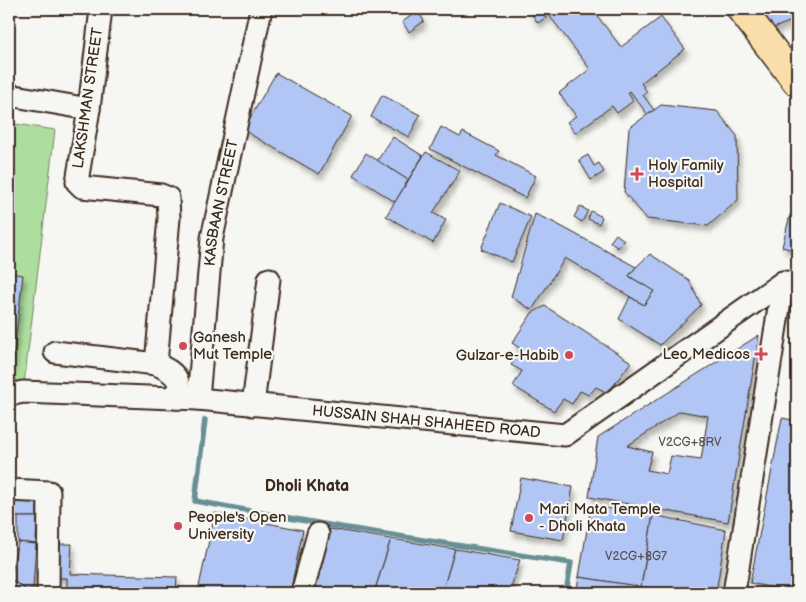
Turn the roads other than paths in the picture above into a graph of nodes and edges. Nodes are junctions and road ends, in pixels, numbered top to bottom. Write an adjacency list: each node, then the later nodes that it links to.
1 (95, 9): 6 (street, LAKSHMAN STREET)
2 (261, 9): 12 (street, KASBAAN STREET)
3 (741, 9): 4 (main road)
4 (797, 82)
5 (9, 95): 6 (street)
6 (89, 109): 10 (street, LAKSHMAN STREET)
7 (269, 280): 13 (street)
8 (790, 283): 13 (street, HUSSAIN SHAH SHAHEED ROAD); 18 (street)
9 (55, 352): 10 (street)
10 (156, 364): 12 (street)
11 (9, 395): 12 (street, HUSSAIN SHAH SHAHEED ROAD)
12 (188, 399): 13 (street, HUSSAIN SHAH SHAHEED ROAD)
13 (253, 405)
14 (9, 490): 16 (street)
15 (318, 534): 17 (street)
16 (48, 593)
17 (302, 593)
18 (734, 593)

